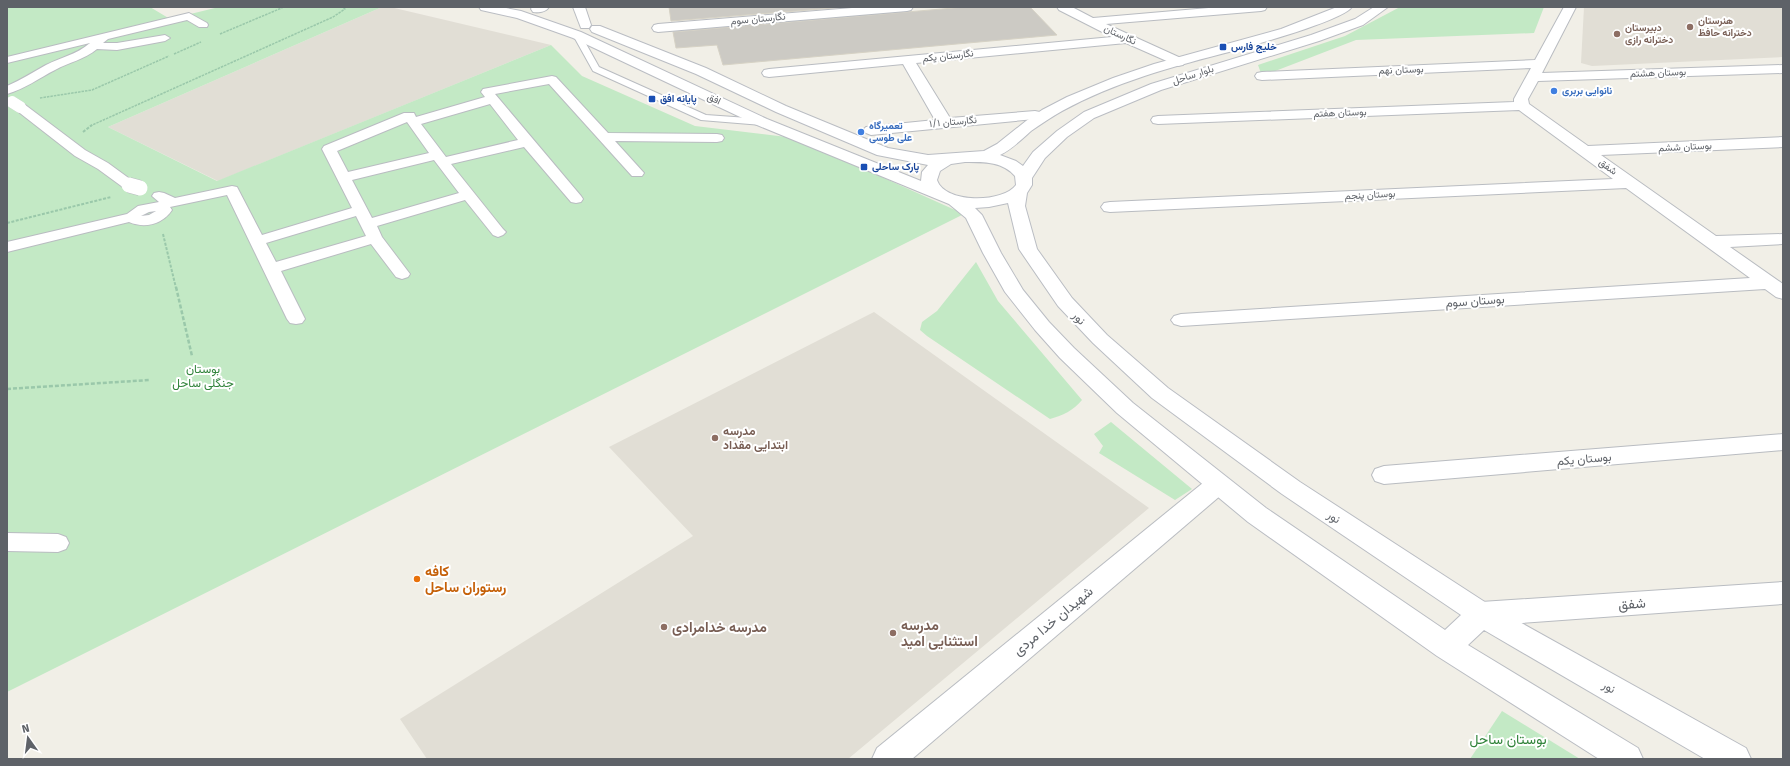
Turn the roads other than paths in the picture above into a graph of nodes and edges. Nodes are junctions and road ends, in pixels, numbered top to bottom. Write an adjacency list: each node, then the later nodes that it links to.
1 (485, 7): 9 (street, افق)
2 (579, 7): 15 (street)
3 (907, 7): 14 (street, نگارستان سوم)
4 (1063, 7): 11 (street, نگارستان)
5 (1261, 7): 11 (street)
6 (1346, 7): 25 (street, بلوار ساحل)
7 (1382, 7): 53 (street, بلوار ساحل)
8 (1570, 7): 29 (street)
9 (506, 8): 10 (street, افق)
10 (532, 10): 15 (street, افق)
11 (1091, 22): 19 (street, نگارستان)
12 (153, 24): 13 (street); 16 (street); 18 (street)
13 (203, 25)
14 (658, 28)
15 (581, 30): 39 (street, افق); 39 (lane); 49 (street, افق)
16 (108, 34): 20 (street); 22 (street)
17 (166, 38): 18 (street)
18 (152, 39): 21 (street)
19 (1127, 39): 24 (street, نگارستان یکم); 25 (street, نگارستان)
20 (94, 47): 21 (street); 22 (street); 28 (street)
21 (108, 48): 26 (street)
22 (30, 54): 23 (street); 28 (street)
23 (7, 60)
24 (907, 60): 30 (street, نگارستان یکم); 40 (street)
25 (1178, 62): 47 (street, بلوار ساحل)
26 (89, 63)
27 (1783, 69): 29 (street, بوستان هشتم)
28 (26, 71): 32 (street)
29 (1536, 71): 31 (street, بوستان نهم); 35 (street)
30 (769, 73)
31 (1262, 76)
32 (7, 90)
33 (493, 99): 38 (street); 42 (street); 44 (street)
34 (13, 103): 57 (street)
35 (1522, 106): 37 (street, بوستان هفتم); 46 (street, شفق)
36 (1035, 115): 40 (street, نگارستان ۱/۱)
37 (1158, 120)
38 (414, 122): 48 (street); 51 (street)
39 (762, 122): 55 (street, افق)
40 (945, 123): 41 (street, نگارستان ۱/۱)
41 (871, 130)
42 (604, 137): 43 (street); 50 (street)
43 (717, 138)
44 (527, 142): 48 (street); 56 (street)
45 (1783, 142): 46 (street, بوستان ششم)
46 (1586, 151): 52 (street, شفق)
47 (981, 157): 49 (street, افق); 53 (street)
48 (440, 158): 51 (street); 54 (street)
49 (951, 159): 55 (street)
50 (637, 173)
51 (343, 178): 59 (street)
52 (1630, 183): 58 (street, بوستان پنجم); 63 (street, شفق)
53 (1022, 184): 55 (street); 76 (street, نور)
54 (468, 194): 59 (street); 60 (street)
55 (948, 198): 72 (street)
56 (576, 199)
57 (157, 206): 62 (street); 64 (street)
58 (1110, 207)
59 (367, 224): 62 (street); 65 (street); 66 (street)
60 (498, 232)
61 (1783, 239): 63 (street)
62 (257, 241): 65 (street)
63 (1713, 242): 67 (street, شفق)
64 (7, 247)
65 (271, 269): 68 (street)
66 (402, 274)
67 (1776, 288): 69 (street, بوستان سوم)
68 (296, 319)
69 (1181, 320)
70 (1783, 442): 71 (street, بوستان یکم)
71 (1384, 475)
72 (1218, 484): 77 (street); 78 (street, شهیدان خدا مردی)
73 (7, 542): 74 (street)
74 (58, 544)
75 (1783, 593): 76 (street, شفق)
76 (1481, 614): 77 (street); 80 (street, نور)
77 (1447, 647): 79 (street)
78 (888, 759)
79 (1627, 759)
80 (1735, 759)

